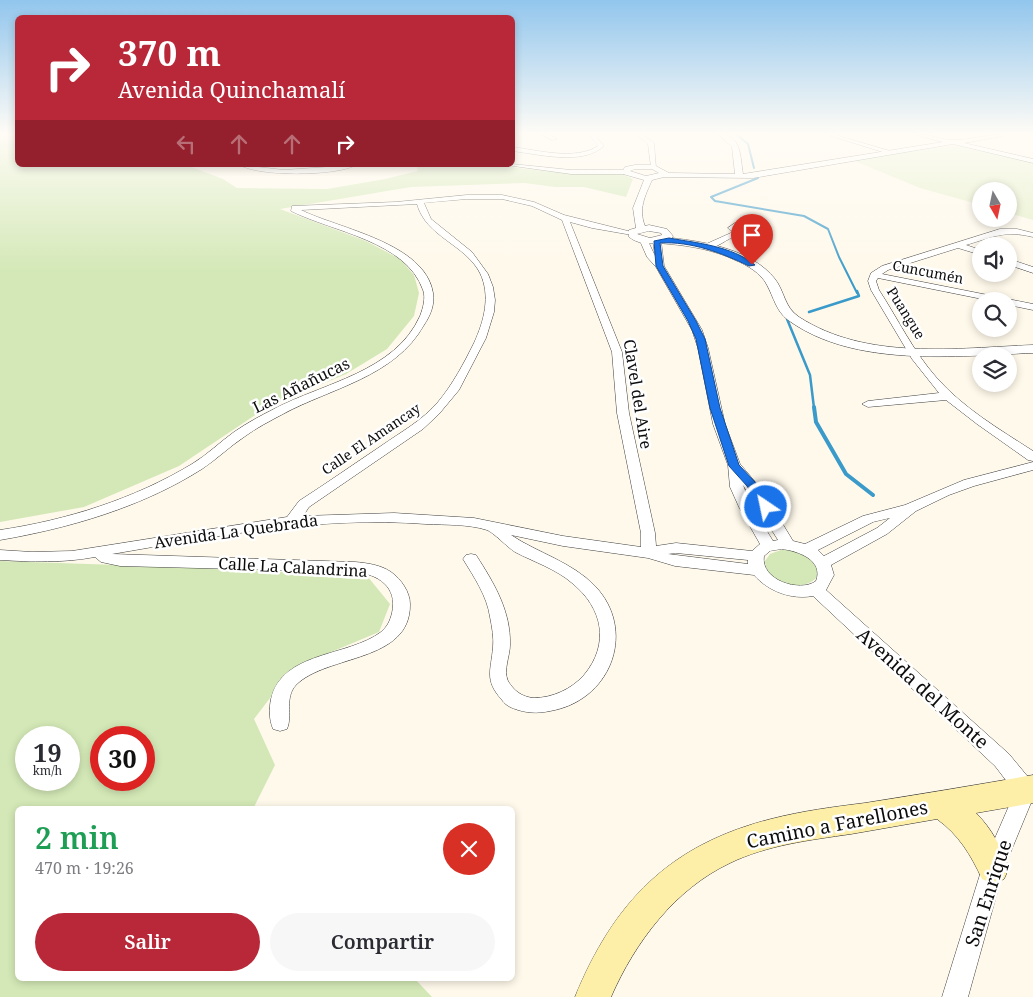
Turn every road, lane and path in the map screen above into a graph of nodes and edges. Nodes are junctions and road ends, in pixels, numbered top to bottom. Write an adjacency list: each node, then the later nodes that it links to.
1 (640, 181): 3 (street)
2 (649, 181): 3 (street)
3 (641, 191): 5 (street)
4 (420, 202): 6 (street); 31 (street, Calle El Amancay); 33 (street, Las Añañucas)
5 (638, 207): 7 (street); 8 (street)
6 (565, 218): 8 (street); 38 (street, Clavel del Aire)
7 (653, 229): 8 (street); 11 (street)
8 (636, 231): 12 (street)
9 (739, 232): 14 (street)
10 (1033, 235): 13 (street, Puangue)
11 (663, 239): 12 (street); 14 (street); 17 (street)
12 (644, 240): 17 (street)
13 (956, 245): 15 (street); 19 (street, Puangue)
14 (707, 247): 24 (street)
15 (972, 250)
16 (1017, 265): 18 (street)
17 (660, 266): 28 (street)
18 (1033, 270)
19 (874, 276): 20 (street, Cuncumén); 24 (street, Puangue)
20 (972, 295)
21 (1017, 304): 22 (street, Cuncumén)
22 (1033, 307)
23 (1033, 349): 24 (street)
24 (913, 351): 25 (street, Puangue)
25 (948, 396): 26 (street); 27 (street, Puangue)
26 (868, 404)
27 (1033, 457)
28 (734, 466): 34 (street); 35 (street)
29 (1033, 466): 30 (street)
30 (910, 508): 36 (street); 42 (street)
31 (292, 520): 32 (street, Avenida La Quebrada); 37 (street, Avenida La Quebrada)
32 (492, 526): 38 (street, Avenida La Quebrada); 40 (street)
33 (0, 535)
34 (788, 544): 35 (street); 36 (street)
35 (769, 546): 41 (street)
36 (806, 550): 42 (street)
37 (98, 552): 39 (street, Avenida La Quebrada); 44 (street, Calle La Calandrina)
38 (649, 554): 41 (street, Avenida La Quebrada)
39 (0, 555)
40 (471, 559)
41 (757, 563): 43 (street)
42 (823, 563): 43 (street)
43 (815, 589): 45 (street, Avenida del Monte)
44 (280, 723)
45 (1029, 789): 46 (main road, Camino a Farellones); 47 (street, San Enrique)
46 (940, 804): 47 (main road); 48 (main road, Camino a Farellones)
47 (993, 868): 49 (street, San Enrique)
48 (593, 997)
49 (955, 997)

